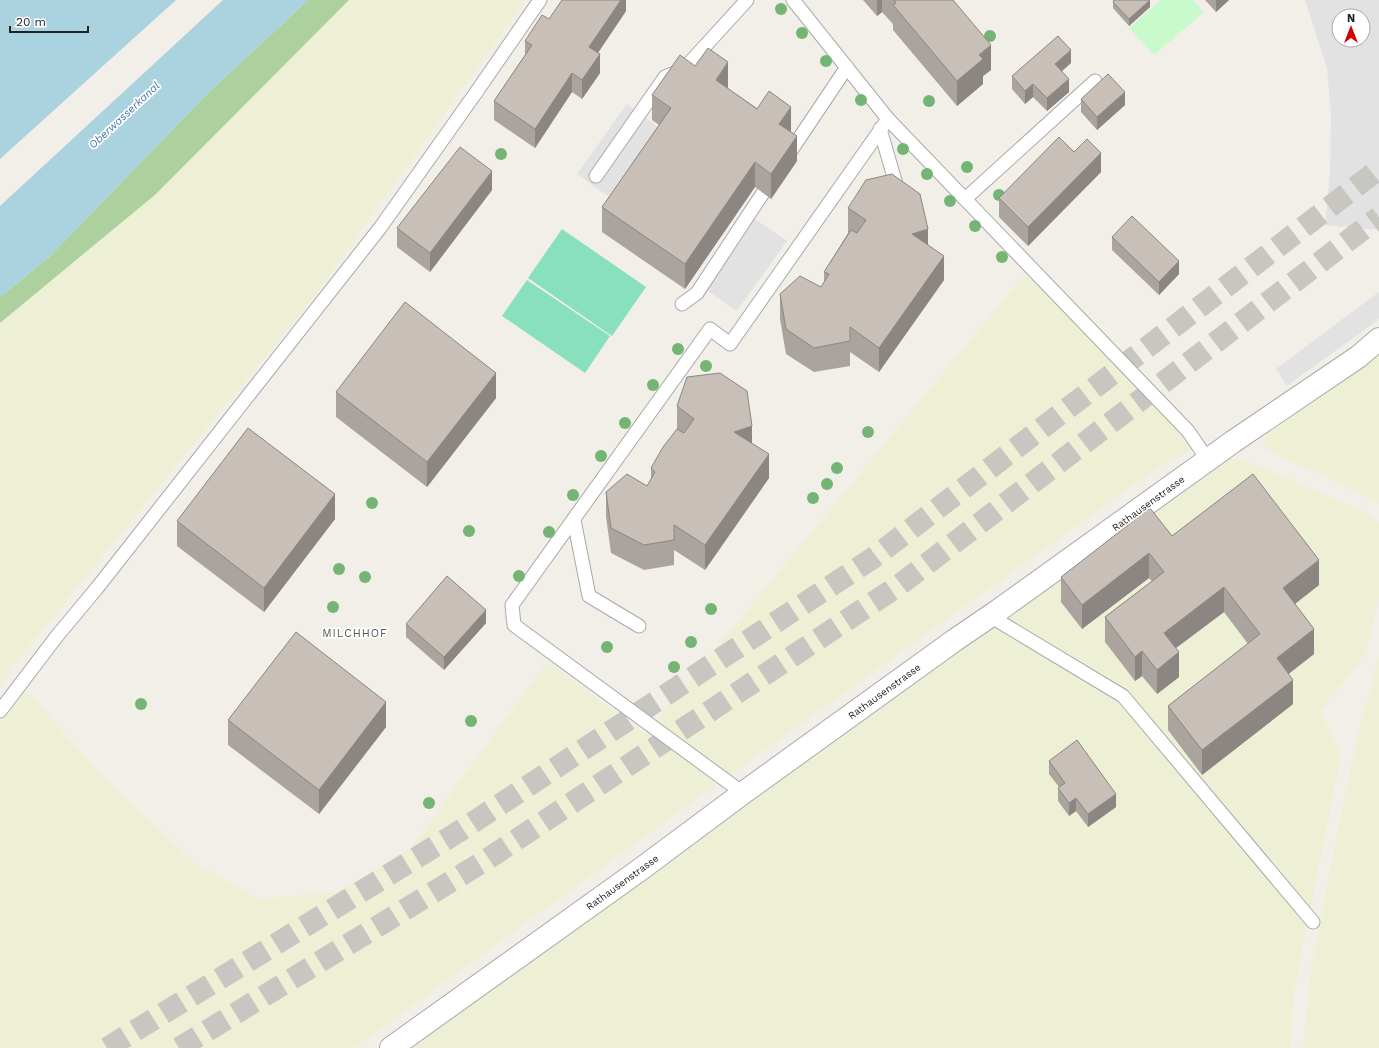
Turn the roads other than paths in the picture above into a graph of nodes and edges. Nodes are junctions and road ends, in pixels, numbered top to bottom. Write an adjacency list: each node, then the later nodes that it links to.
1 (540, 0): 18 (lane)
2 (748, 0): 8 (lane)
3 (793, 0): 4 (lane)
4 (847, 67): 6 (lane); 7 (lane)
5 (1095, 81): 11 (lane)
6 (884, 124): 9 (lane); 11 (lane); 15 (lane)
7 (788, 155)
8 (596, 176)
9 (898, 192)
10 (763, 193): 12 (lane)
11 (965, 199): 14 (lane)
12 (682, 304)
13 (1379, 338): 14 (street, Rathausenstrasse)
14 (1208, 460): 16 (street, Rathausenstrasse)
15 (574, 520): 17 (lane); 19 (lane)
16 (990, 616): 19 (street, Rathausenstrasse); 20 (lane)
17 (639, 626)
18 (0, 711)
19 (743, 793): 21 (street, Rathausenstrasse)
20 (1313, 922)
21 (391, 1048)

